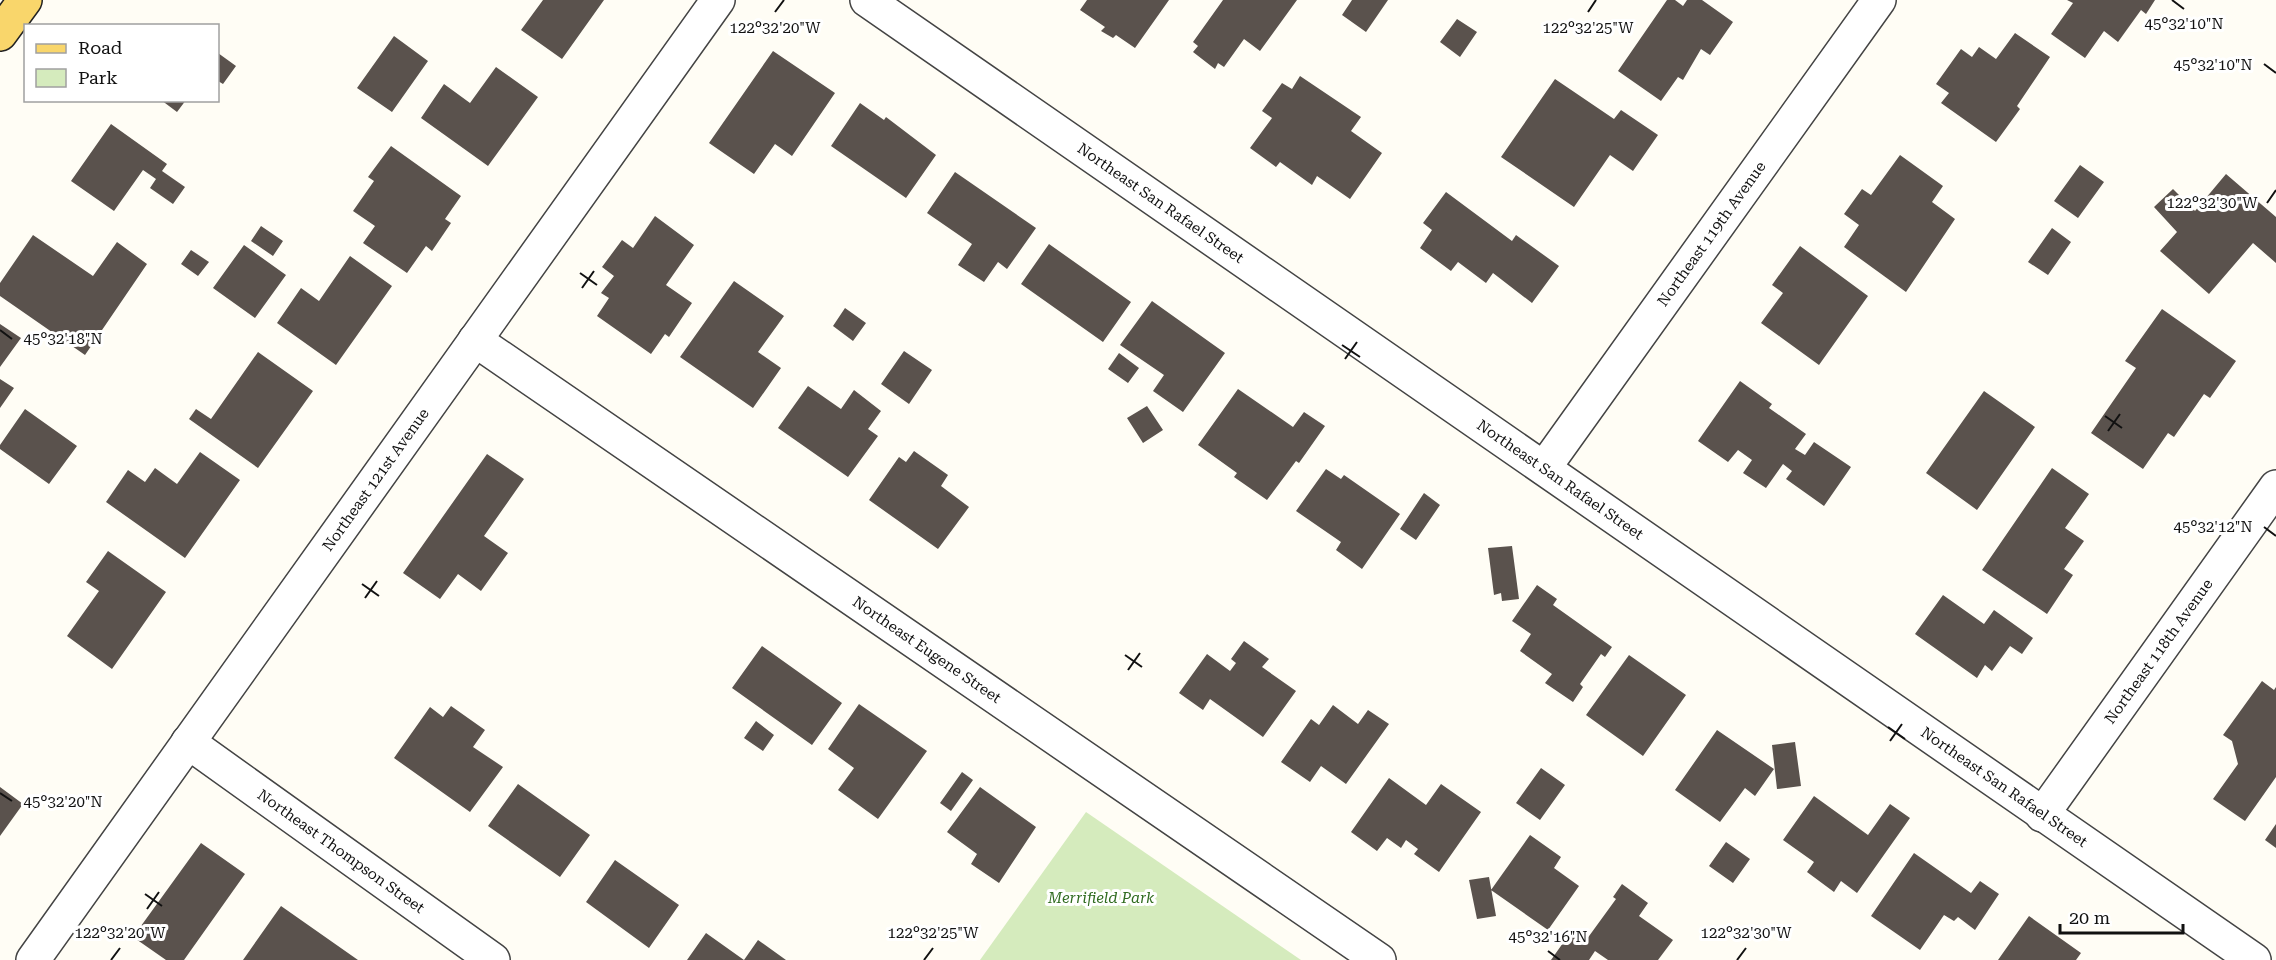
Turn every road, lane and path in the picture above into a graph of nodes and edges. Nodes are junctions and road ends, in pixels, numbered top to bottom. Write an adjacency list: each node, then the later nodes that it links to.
1 (25, 0): 5 (main road)
2 (718, 0): 6 (street, Northeast 121st Avenue)
3 (867, 0): 7 (street, Northeast San Rafael Street)
4 (1879, 0): 7 (street, Northeast 119th Avenue)
5 (0, 34)
6 (475, 340): 9 (street, Northeast 121st Avenue); 13 (street, Northeast Eugene Street)
7 (1544, 468): 10 (street, Northeast San Rafael Street)
8 (2276, 488): 10 (street, Northeast 118th Avenue)
9 (188, 742): 11 (street, Northeast 121st Avenue); 12 (street, Northeast Thompson Street)
10 (2042, 814): 14 (street, Northeast San Rafael Street)
11 (33, 960)
12 (493, 960)
13 (1379, 960)
14 (2254, 960)

